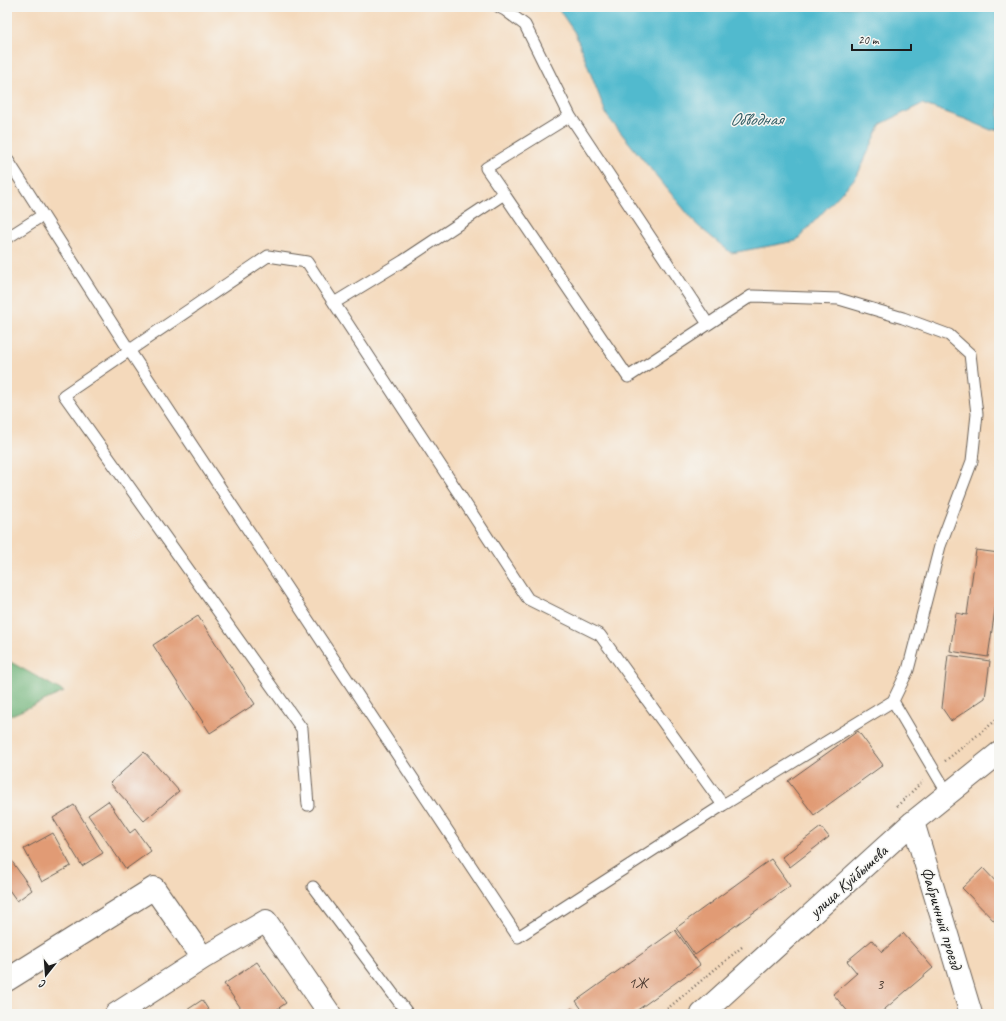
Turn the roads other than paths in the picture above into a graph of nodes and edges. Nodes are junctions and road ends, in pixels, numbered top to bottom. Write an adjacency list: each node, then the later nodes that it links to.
1 (498, 7): 2 (lane)
2 (570, 116): 4 (lane); 8 (lane)
3 (7, 160): 5 (lane)
4 (504, 194): 7 (lane); 8 (lane)
5 (43, 215): 6 (lane); 9 (lane)
6 (7, 238)
7 (334, 303): 9 (lane); 14 (lane)
8 (708, 324): 10 (lane)
9 (129, 350): 13 (lane); 14 (lane)
10 (893, 701): 12 (lane); 14 (lane)
11 (999, 753): 12 (street, улица Куйбышева)
12 (948, 794): 15 (street, улица Куйбышева)
13 (308, 805)
14 (724, 805)
15 (912, 822): 22 (street, улица Куйбышева); 23 (street, Фабричный проезд)
16 (313, 888): 21 (lane)
17 (203, 958): 18 (street); 19 (street); 20 (street)
18 (7, 980)
19 (116, 1014)
20 (330, 1014)
21 (408, 1014)
22 (702, 1014)
23 (971, 1014)

